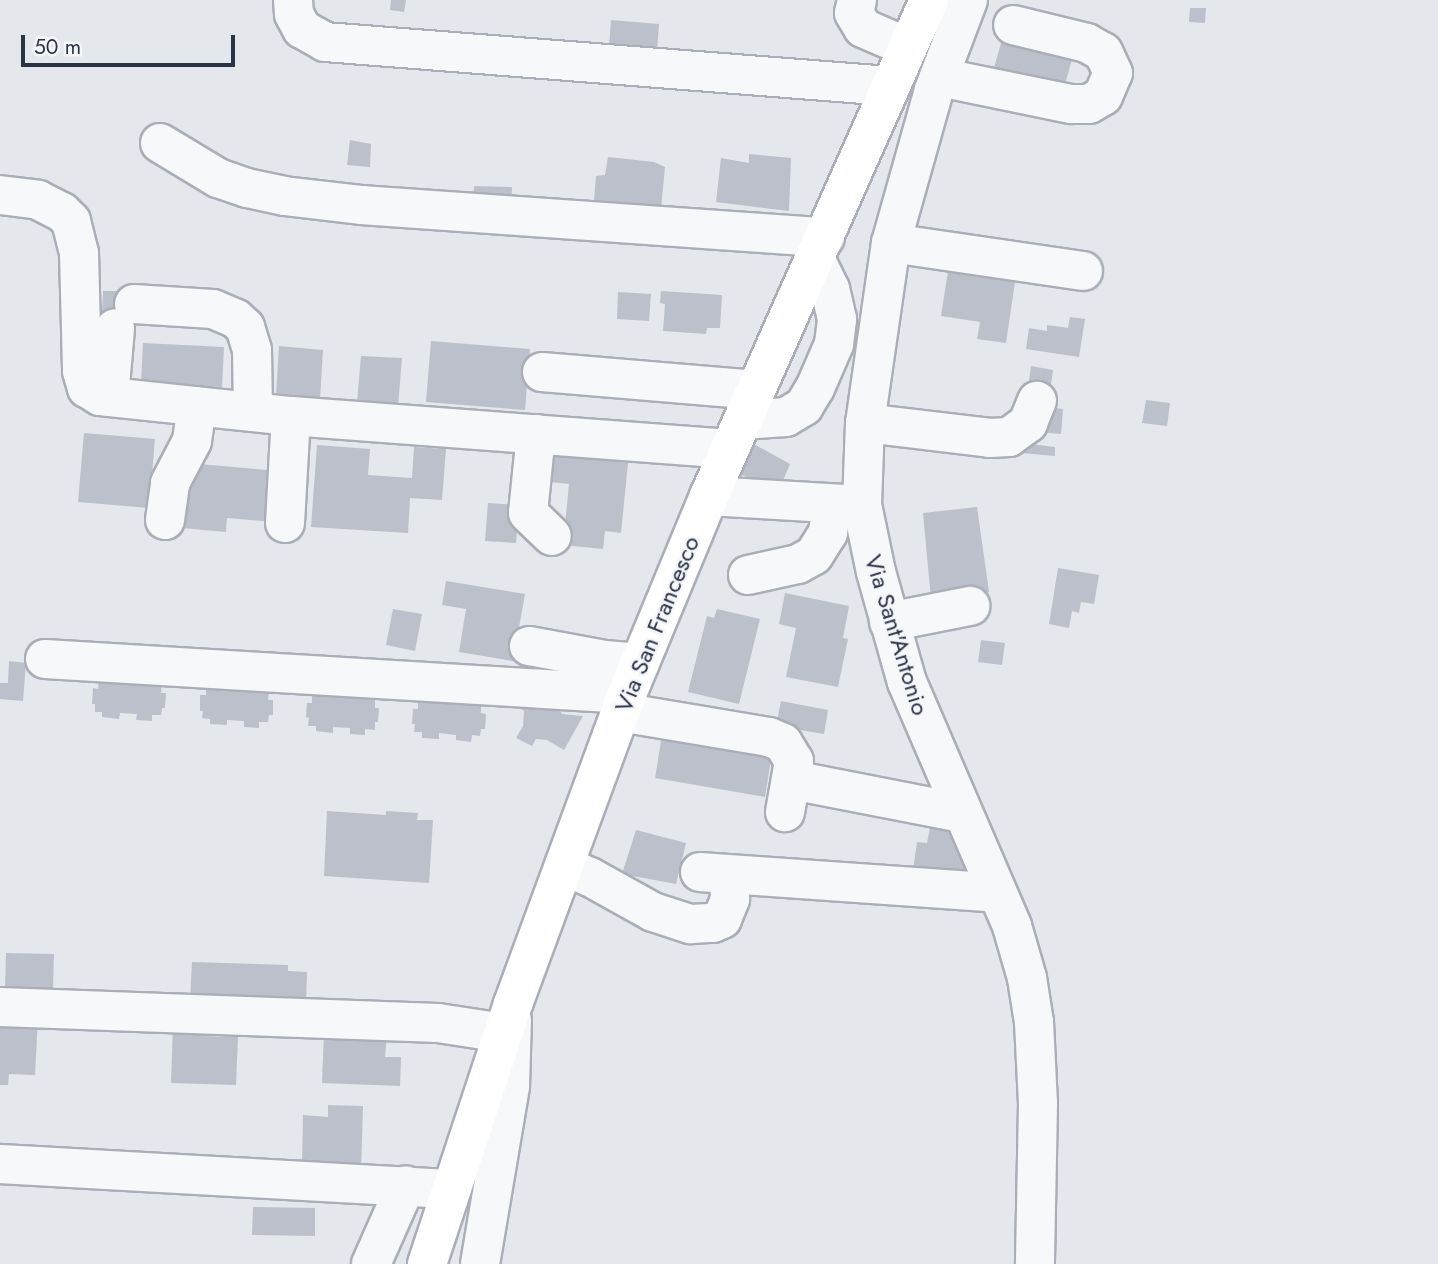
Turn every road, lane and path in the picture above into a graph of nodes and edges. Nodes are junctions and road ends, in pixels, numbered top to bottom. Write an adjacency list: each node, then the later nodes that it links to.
1 (293, 0): 8 (street)
2 (857, 0): 6 (street)
3 (929, 0): 6 (main road, Via San Francesco)
4 (968, 0): 7 (street, Via Sant'Antonio)
5 (1013, 25): 7 (street)
6 (907, 47): 8 (main road, Via San Francesco)
7 (939, 77): 11 (street, Via Sant'Antonio)
8 (889, 86): 12 (main road, Via San Francesco)
9 (160, 143): 12 (street)
10 (0, 195): 15 (street)
11 (891, 243): 13 (street); 21 (street, Via Sant'Antonio)
12 (820, 247): 20 (main road, Via San Francesco); 20 (street)
13 (1083, 271)
14 (542, 372): 20 (street)
15 (109, 397): 17 (street); 18 (street)
16 (1037, 401): 21 (street)
17 (197, 407): 18 (street); 25 (street)
18 (253, 412): 19 (street)
19 (291, 416): 22 (street); 26 (street)
20 (743, 420): 22 (street); 23 (main road, Via San Francesco)
21 (864, 423): 24 (street, Via Sant'Antonio)
22 (536, 434): 27 (street)
23 (709, 496): 24 (street); 33 (main road, Via San Francesco)
24 (847, 505): 28 (street); 30 (street, Via Sant'Antonio)
25 (165, 520)
26 (285, 523)
27 (552, 536)
28 (748, 575)
29 (970, 606): 30 (street)
30 (889, 622): 34 (street, Via Sant'Antonio)
31 (529, 646): 33 (street)
32 (45, 659): 33 (street)
33 (629, 690): 34 (street); 35 (main road, Via San Francesco)
34 (961, 813): 36 (street, Via Sant'Antonio)
35 (564, 866): 36 (street); 38 (main road, Via San Francesco)
36 (997, 893): 45 (street, Via Sant'Antonio)
37 (0, 1007): 38 (street)
38 (508, 1019): 41 (main road, Via San Francesco); 44 (street)
39 (0, 1164): 40 (street)
40 (406, 1185): 41 (street); 42 (street)
41 (452, 1189): 43 (main road, Via San Francesco)
42 (372, 1264)
43 (427, 1264)
44 (480, 1264)
45 (1035, 1264)

